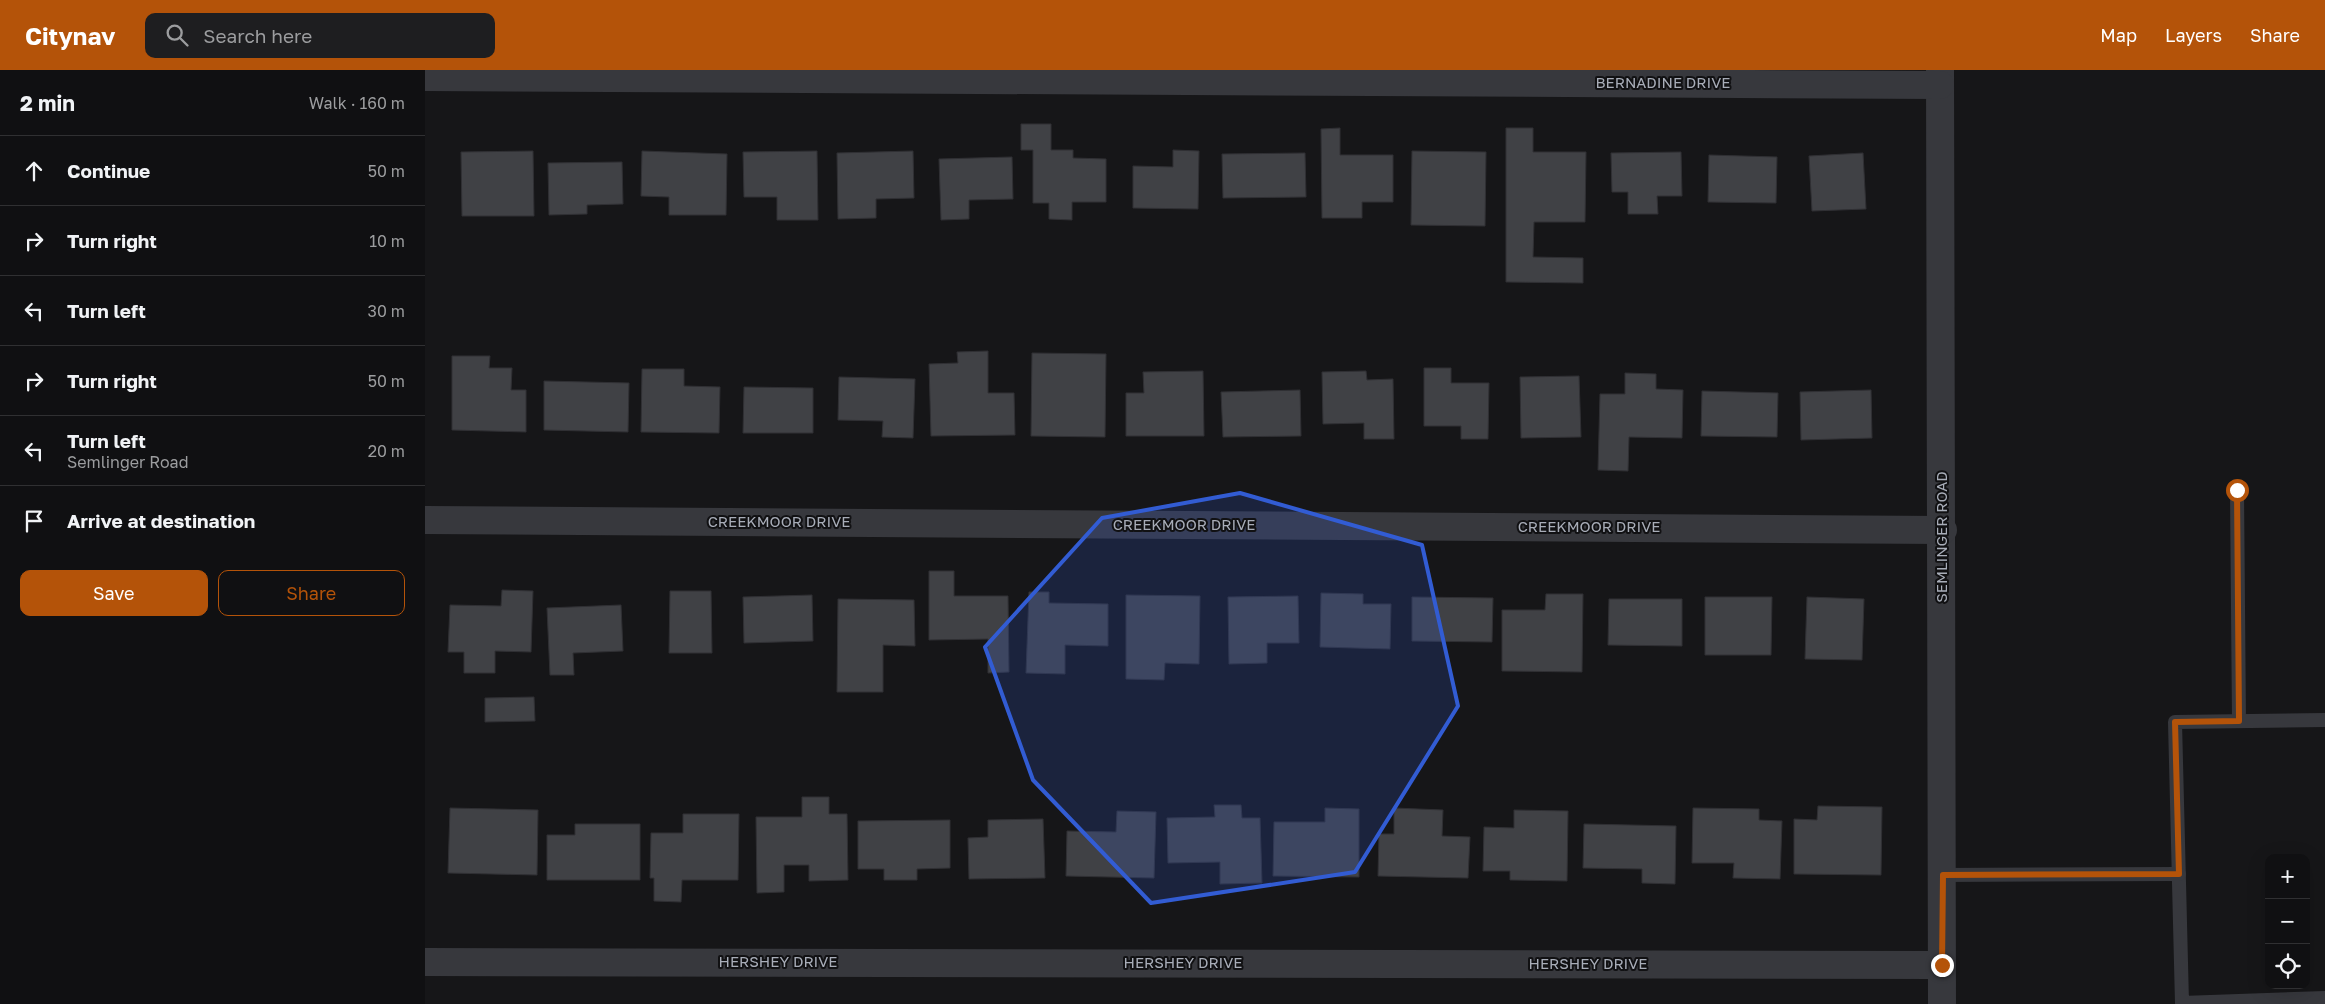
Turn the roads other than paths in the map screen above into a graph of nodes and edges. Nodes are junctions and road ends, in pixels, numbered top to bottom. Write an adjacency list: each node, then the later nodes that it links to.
1 (425, 77): 2 (street, BERNADINE DRIVE)
2 (1940, 77): 5 (street, SEMLINGER ROAD)
3 (2237, 490): 7 (lane)
4 (425, 520): 5 (street, CREEKMOOR DRIVE)
5 (1943, 530): 9 (street, SEMLINGER ROAD)
6 (2325, 720): 7 (lane)
7 (2239, 721): 8 (lane)
8 (2179, 874): 9 (lane); 12 (lane)
9 (1943, 875): 11 (street, SEMLINGER ROAD)
10 (425, 962): 11 (street, HERSHEY DRIVE)
11 (1942, 965): 13 (street, SEMLINGER ROAD)
12 (2325, 998)
13 (1942, 1004)

